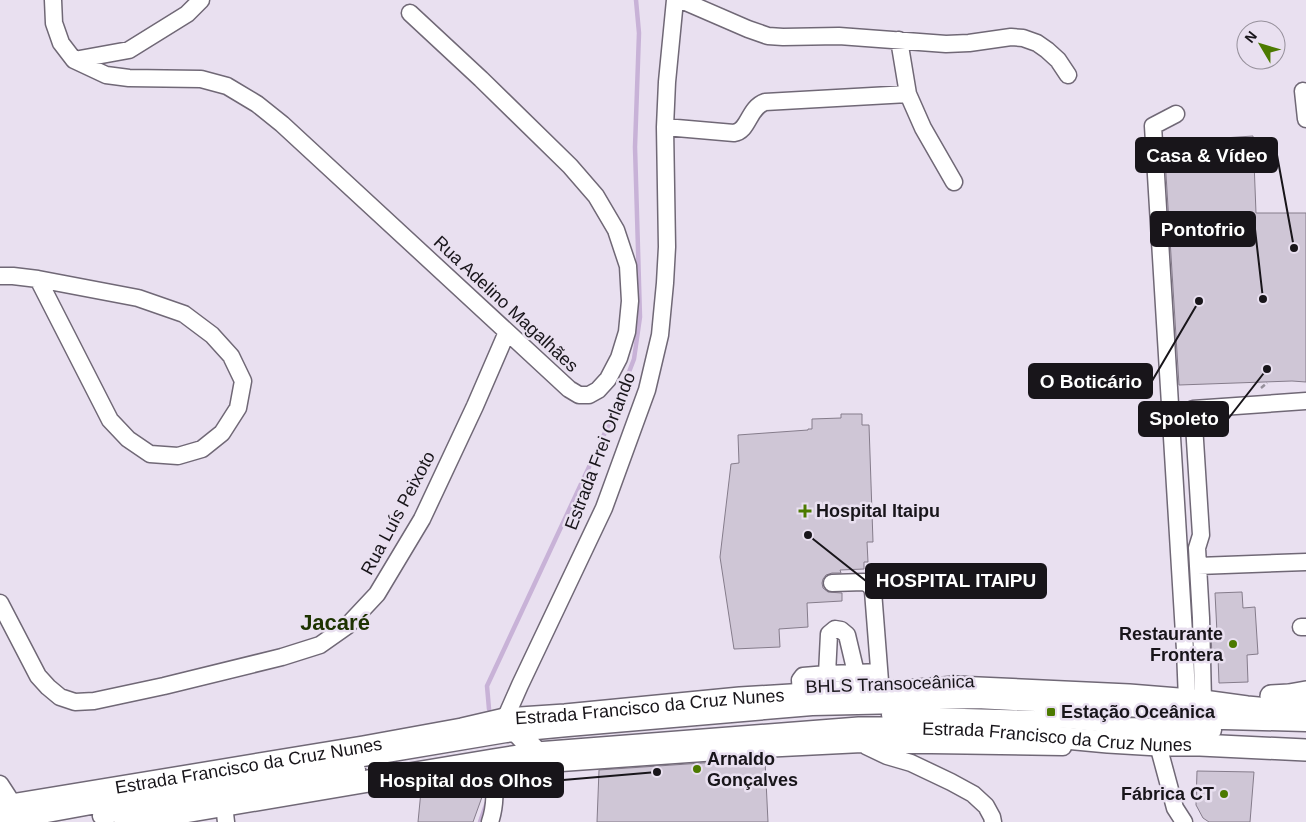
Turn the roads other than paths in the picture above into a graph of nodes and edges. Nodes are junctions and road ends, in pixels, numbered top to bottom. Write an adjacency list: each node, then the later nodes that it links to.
1 (53, 0): 7 (street)
2 (201, 0): 7 (street)
3 (675, 0): 13 (street, Estrada Frei Orlando)
4 (680, 0): 6 (street)
5 (410, 12): 17 (street, Rua Adelino Magalhães)
6 (899, 40): 8 (street); 10 (street)
7 (74, 60): 17 (street, Rua Adelino Magalhães)
8 (1068, 75)
9 (1303, 90): 12 (street)
10 (908, 94): 13 (street); 14 (street)
11 (1176, 114): 28 (street)
12 (1306, 119)
13 (665, 127): 34 (street, Estrada Frei Orlando)
14 (954, 182)
15 (0, 276): 16 (street)
16 (38, 279): 16 (street)
17 (507, 332): 22 (street, Rua Luís Peixoto)
18 (1306, 401): 20 (street)
19 (1306, 562): 20 (street)
20 (1198, 566): 28 (street)
21 (832, 583): 25 (street)
22 (0, 603)
23 (856, 673): 24 (street); 24 (street); 25 (street)
24 (826, 674): 27 (street)
25 (880, 682): 27 (main road, Estrada Francisco da Cruz Nunes); 28 (main road, Estrada Francisco da Cruz Nunes)
26 (1306, 692): 28 (main road)
27 (801, 694): 34 (main road, Estrada Francisco da Cruz Nunes)
28 (1201, 701): 30 (main road, Estrada Francisco da Cruz Nunes)
29 (1306, 708): 30 (main road, Estrada Francisco da Cruz Nunes)
30 (1280, 710): 31 (street)
31 (1236, 722): 32 (street, BHLS Transoceânica); 34 (street, BHLS Transoceânica)
32 (1306, 723)
33 (1306, 733): 35 (street, BHLS Transoceânica)
34 (522, 737): 35 (street, BHLS Transoceânica); 36 (main road, Estrada Francisco da Cruz Nunes); 37 (street); 39 (main road, Estrada Francisco da Cruz Nunes); 41 (main road, Estrada Francisco da Cruz Nunes); 43 (street, BHLS Transoceânica)
35 (1159, 737): 36 (main road, Estrada Francisco da Cruz Nunes); 38 (main road, Estrada Francisco da Cruz Nunes); 47 (street)
36 (1108, 742): 37 (street)
37 (862, 744): 46 (street)
38 (1306, 750)
39 (493, 760): 42 (main road, Estrada Francisco da Cruz Nunes); 45 (street)
40 (0, 784): 41 (street)
41 (6, 811)
42 (225, 813): 44 (main road, Estrada Francisco da Cruz Nunes)
43 (64, 822)
44 (124, 822)
45 (490, 822)
46 (993, 822)
47 (1184, 822)

